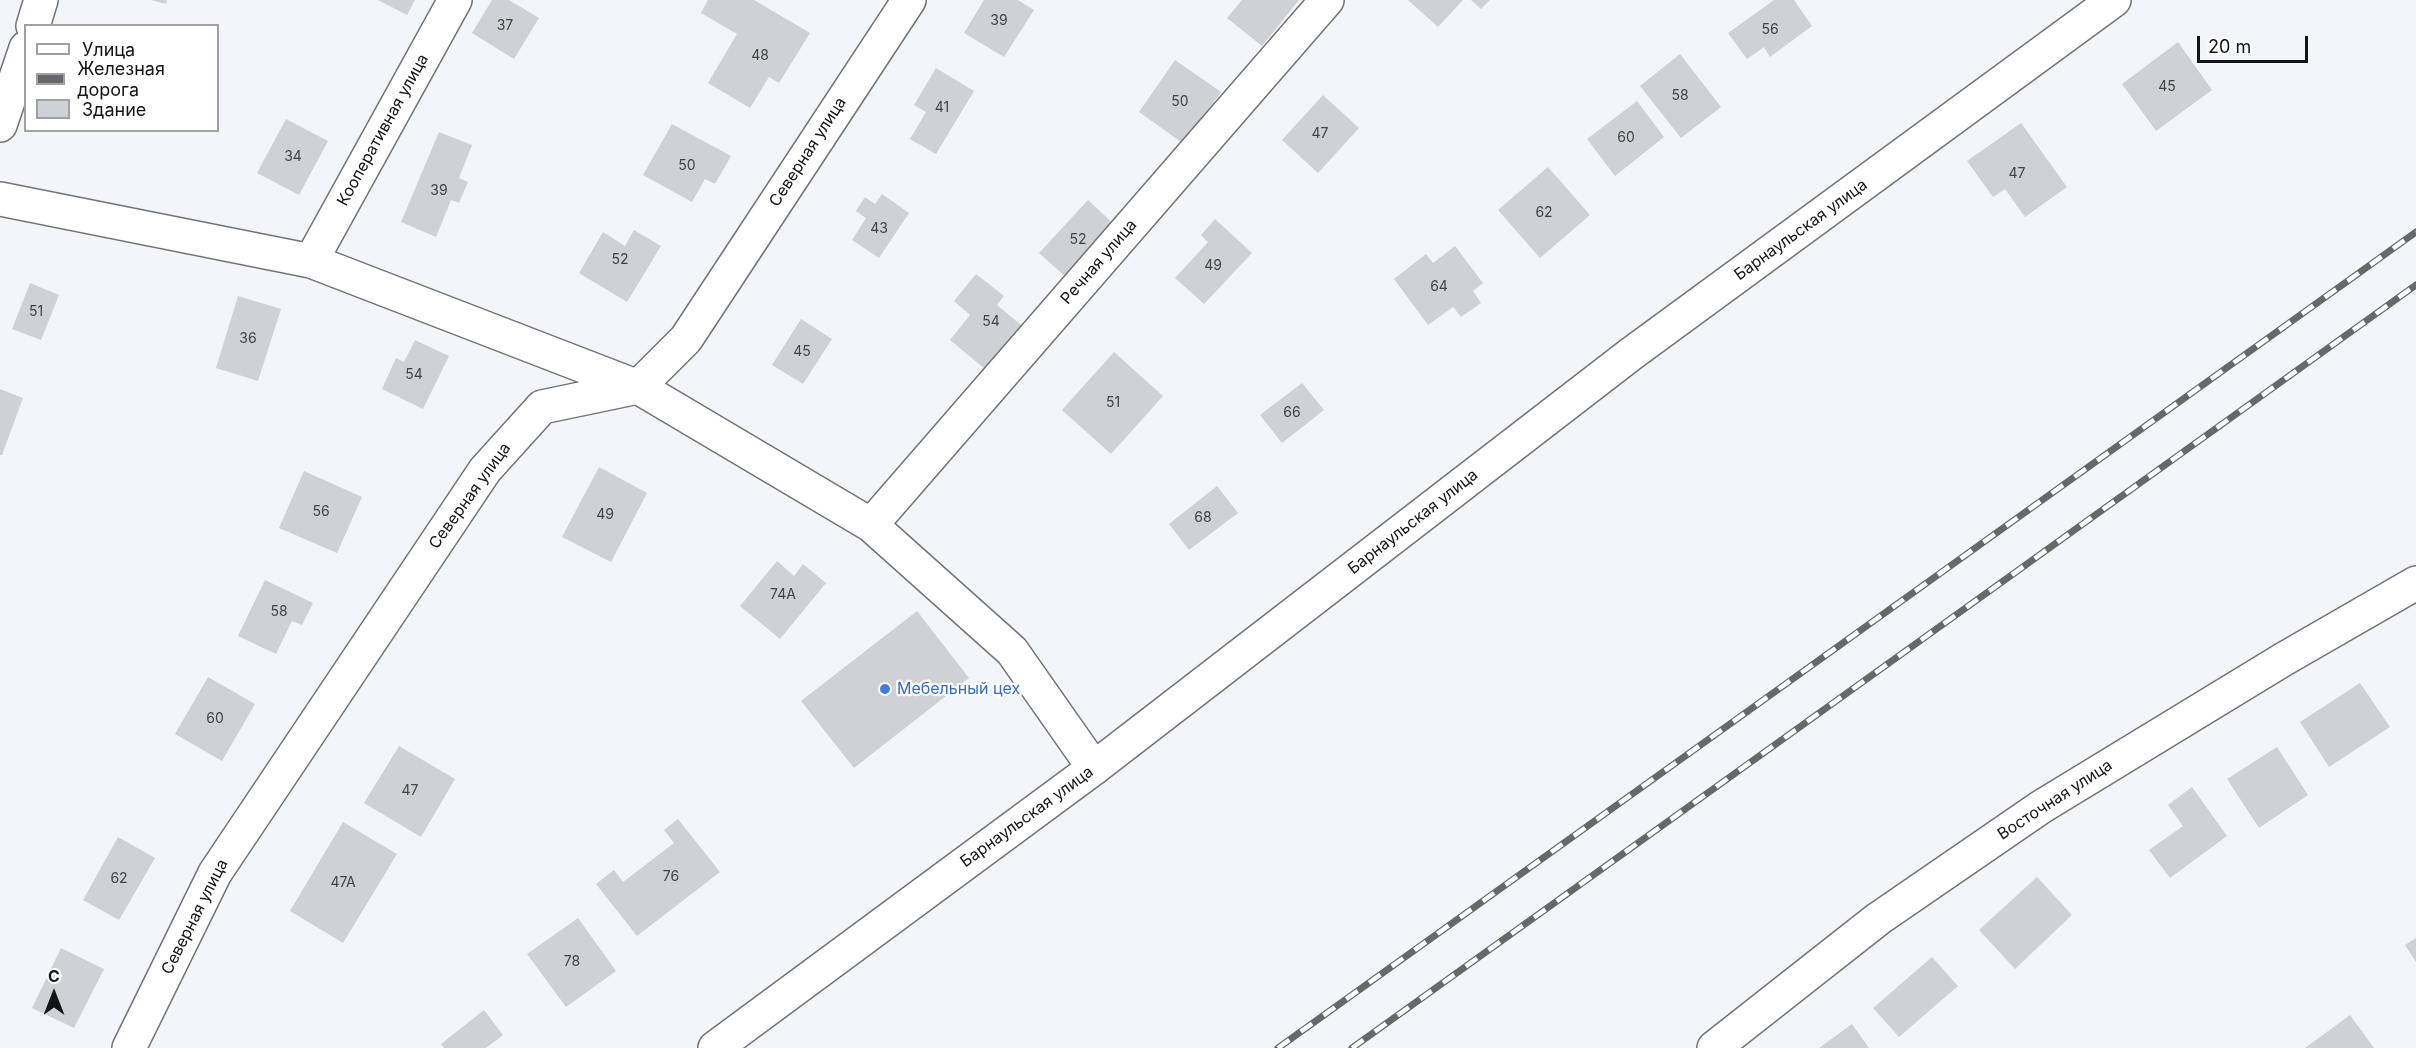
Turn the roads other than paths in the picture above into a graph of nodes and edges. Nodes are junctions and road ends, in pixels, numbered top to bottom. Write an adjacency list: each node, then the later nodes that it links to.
1 (41, 0): 6 (street)
2 (455, 0): 10 (street, Кооперативная улица)
3 (909, 0): 11 (street, Северная улица)
4 (1327, 0): 12 (street, Речная улица)
5 (2114, 0): 14 (street, Барнаульская улица)
6 (34, 24)
7 (24, 54): 8 (street)
8 (0, 124)
9 (0, 199): 10 (street)
10 (311, 261): 11 (street)
11 (638, 387): 12 (street); 15 (street, Северная улица)
12 (871, 525): 14 (street)
13 (2416, 583): 17 (street, Восточная улица)
14 (1094, 768): 16 (street, Барнаульская улица)
15 (129, 1048)
16 (715, 1048)
17 (1714, 1048)

